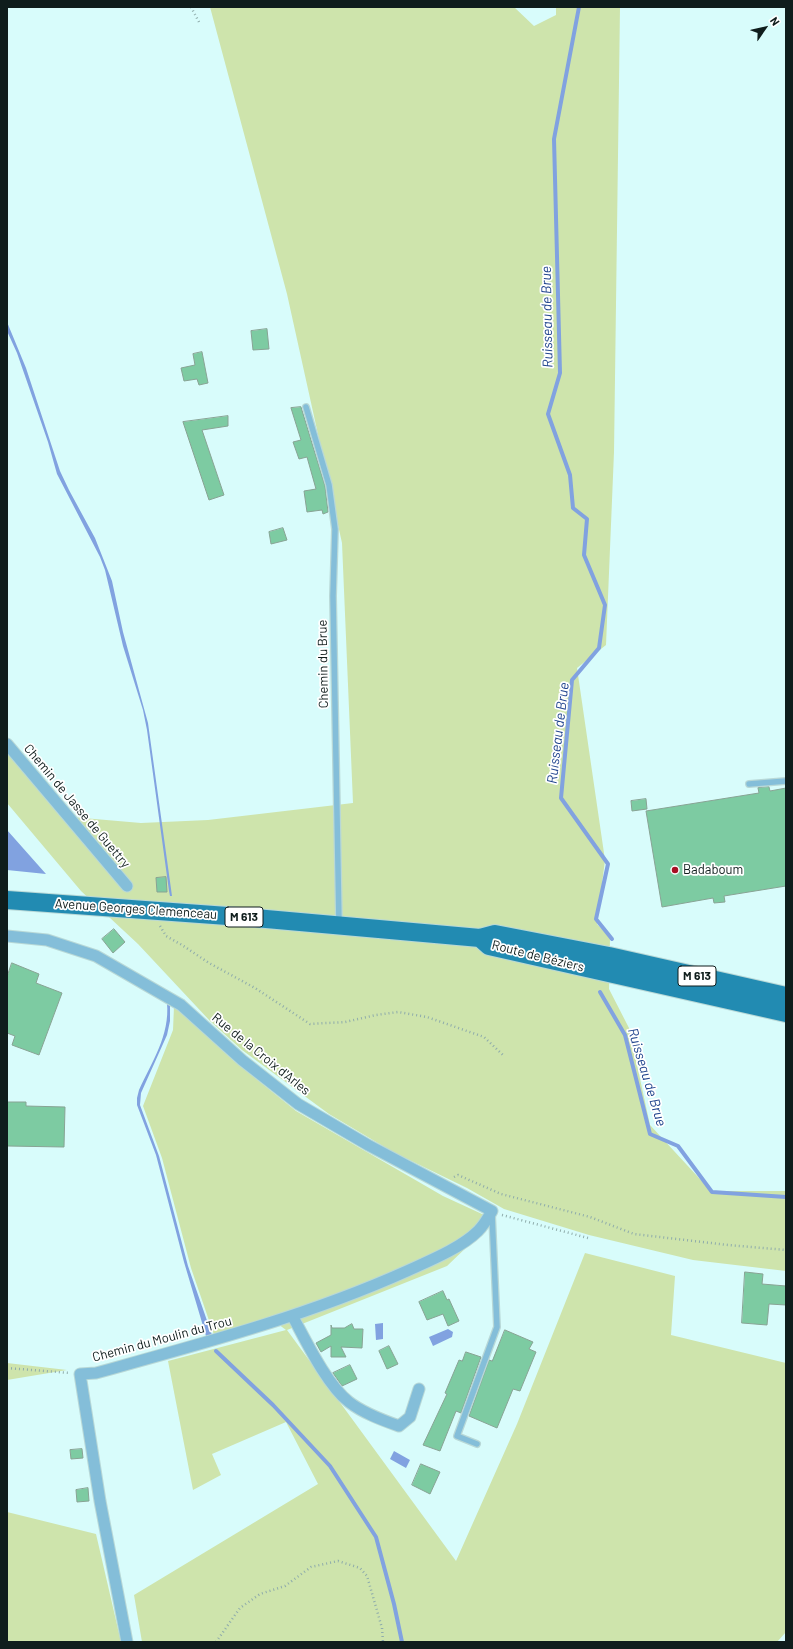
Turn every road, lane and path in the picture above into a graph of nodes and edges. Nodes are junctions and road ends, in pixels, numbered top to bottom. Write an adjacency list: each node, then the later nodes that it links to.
1 (191, 7): 2 (path)
2 (200, 24)
3 (306, 406): 10 (lane, Chemin du Brue)
4 (7, 744): 7 (street, Chemin de Jasse de Guettry)
5 (786, 781): 6 (lane)
6 (749, 784)
7 (127, 886)
8 (7, 900): 9 (main road, Avenue Georges Clemenceau / M 613)
9 (158, 911): 10 (main road, Avenue Georges Clemenceau / M 613); 15 (path)
10 (339, 925): 12 (main road, Avenue Georges Clemenceau / M 613)
11 (7, 936): 16 (street, Rue de la Croix d'Arles)
12 (480, 938): 13 (main road, Route de Béziers / M 613); 14 (main road, Route de Béziers / M 613)
13 (786, 996)
14 (786, 1013)
15 (503, 1055)
16 (441, 1184): 17 (street, Rue de la Croix d'Arles); 19 (path)
17 (492, 1211): 18 (path); 20 (street, Chemin du Moulin du Trou); 24 (lane)
18 (588, 1238)
19 (786, 1250)
20 (293, 1316): 22 (street, Chemin du Moulin du Trou); 23 (street)
21 (7, 1368): 22 (path)
22 (80, 1374): 25 (street, Chemin du Moulin du Trou)
23 (419, 1389)
24 (477, 1444)
25 (127, 1642)
26 (216, 1642): 27 (path)
27 (383, 1642)

